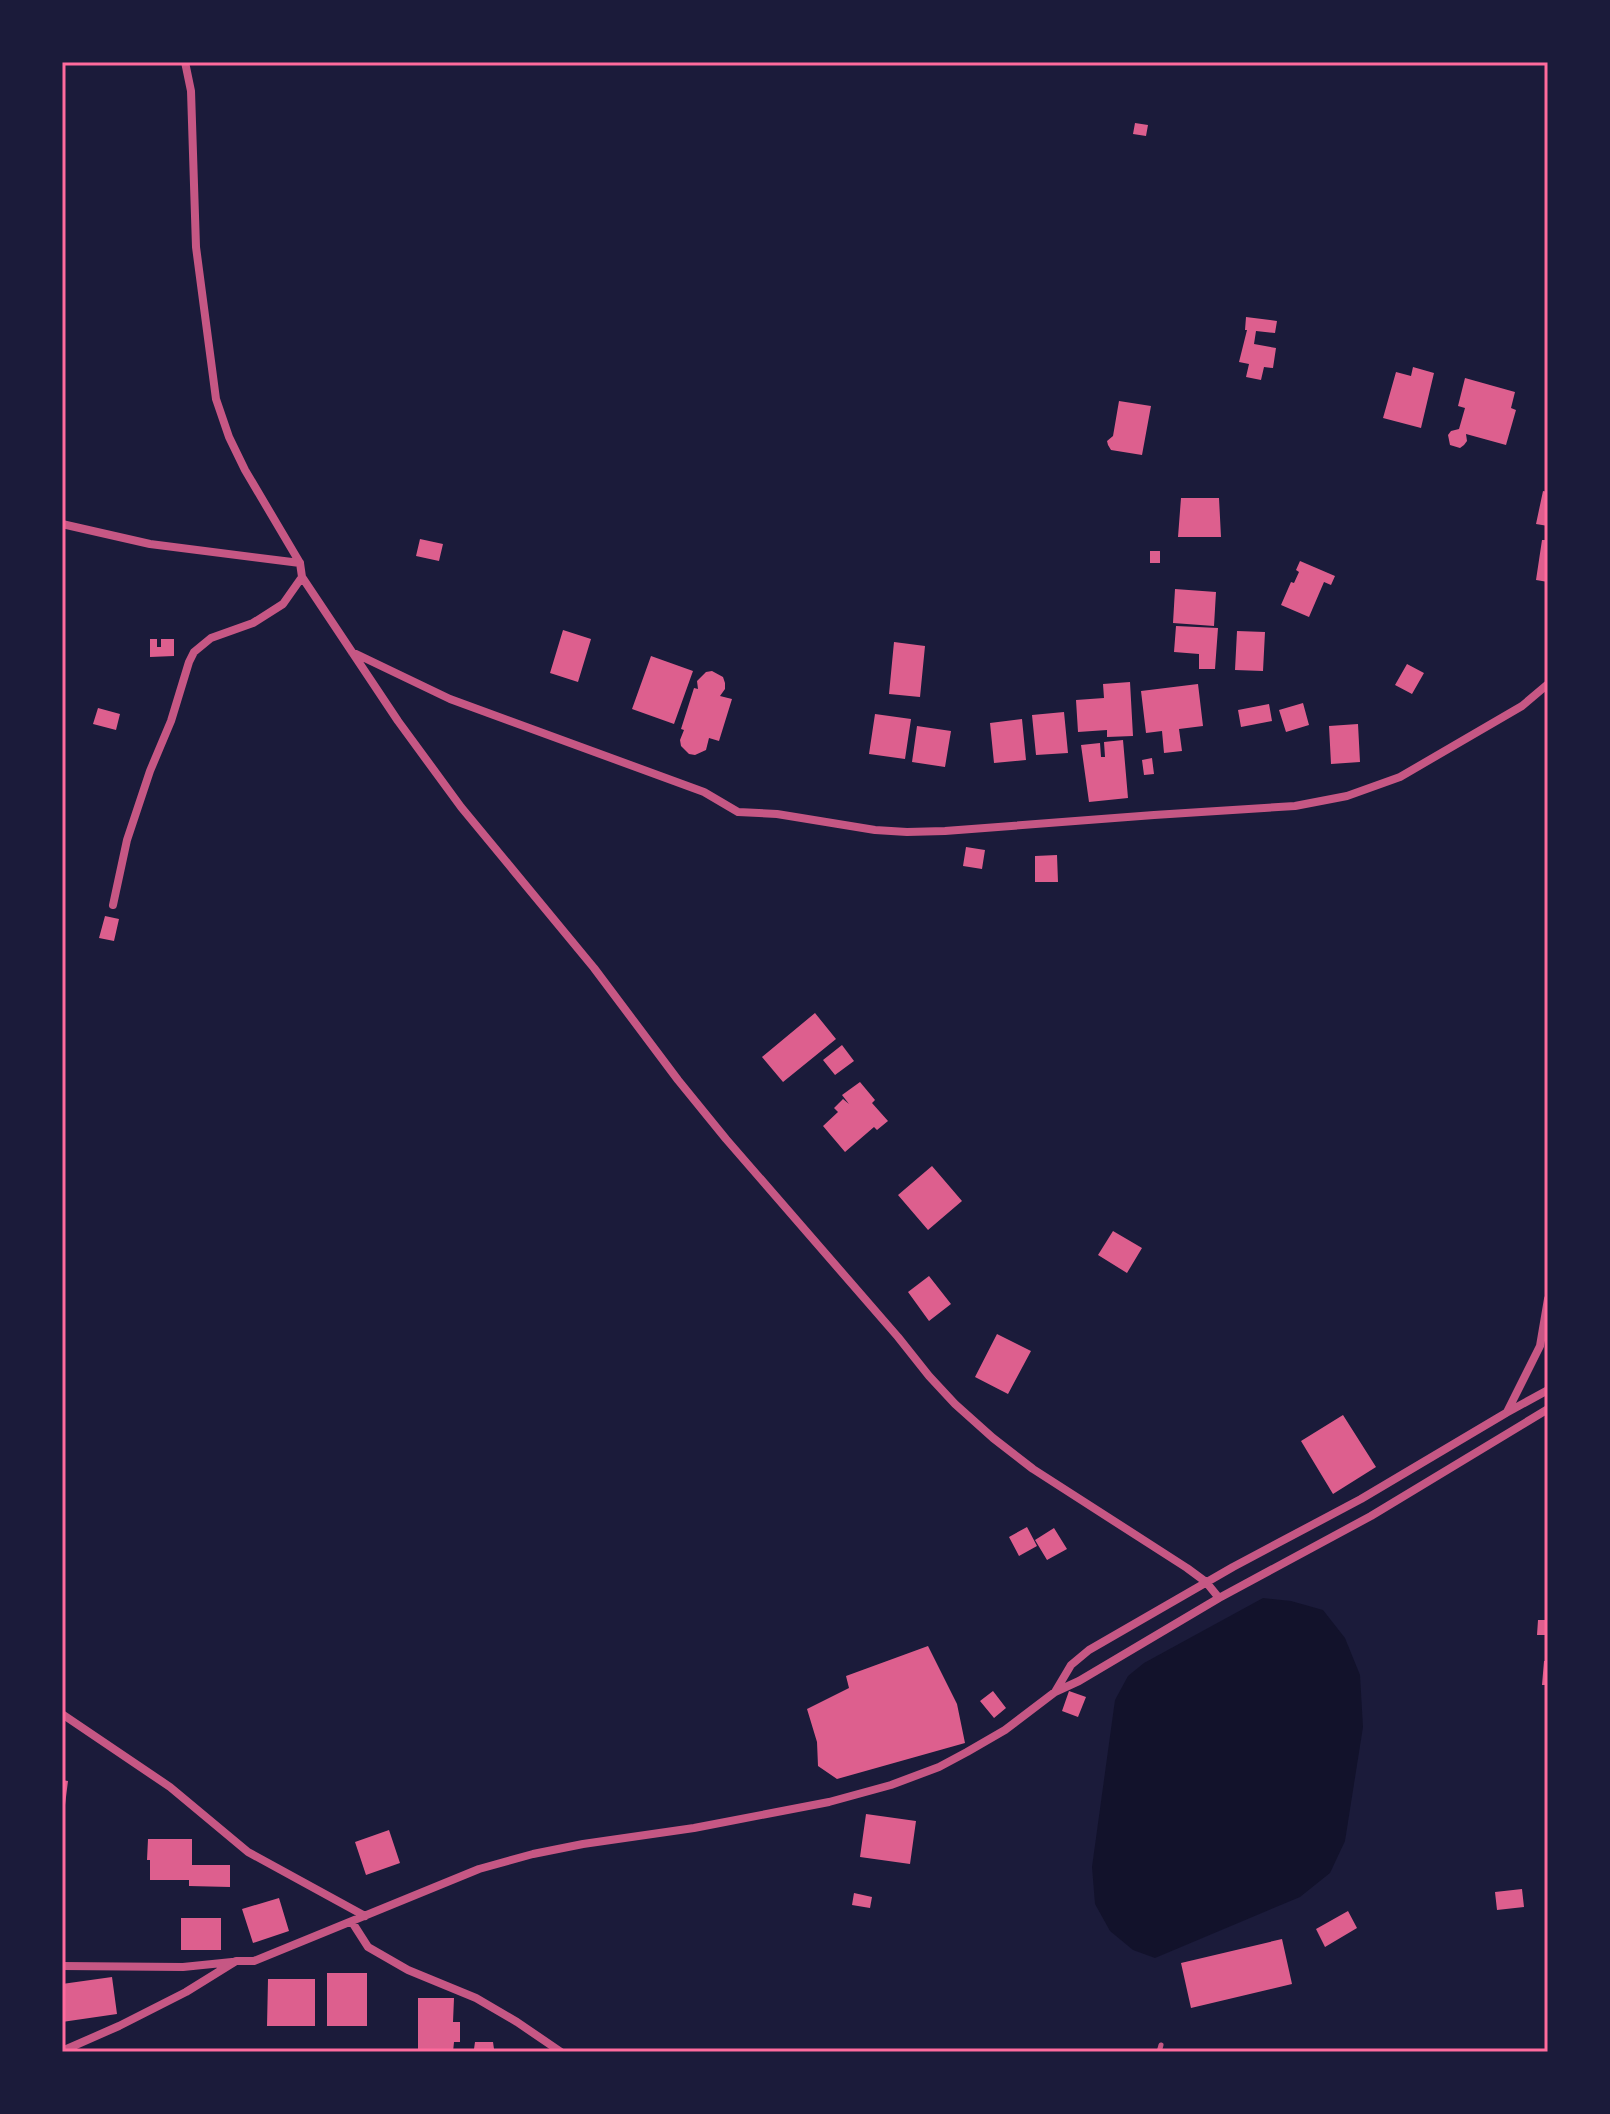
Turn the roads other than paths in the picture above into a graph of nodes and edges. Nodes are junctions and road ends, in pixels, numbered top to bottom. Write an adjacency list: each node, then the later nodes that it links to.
1 (185, 62): 3 (street)
2 (62, 524): 3 (street)
3 (300, 563): 4 (street)
4 (302, 577): 5 (street); 7 (street)
5 (351, 652): 6 (street); 14 (street)
6 (1548, 684)
7 (113, 905)
8 (1548, 1299): 11 (street)
9 (1548, 1390): 11 (street)
10 (1548, 1409): 13 (street)
11 (1506, 1413): 12 (street)
12 (1361, 1499): 13 (street); 14 (street)
13 (1371, 1516): 15 (street)
14 (1206, 1582): 15 (street); 16 (street)
15 (1219, 1598): 16 (street)
16 (1055, 1692): 18 (street)
17 (62, 1714): 18 (street)
18 (365, 1916): 19 (street)
19 (352, 1922): 20 (street); 23 (street)
20 (236, 1961): 21 (street); 22 (street)
21 (62, 1966)
22 (62, 2051)
23 (561, 2052)

